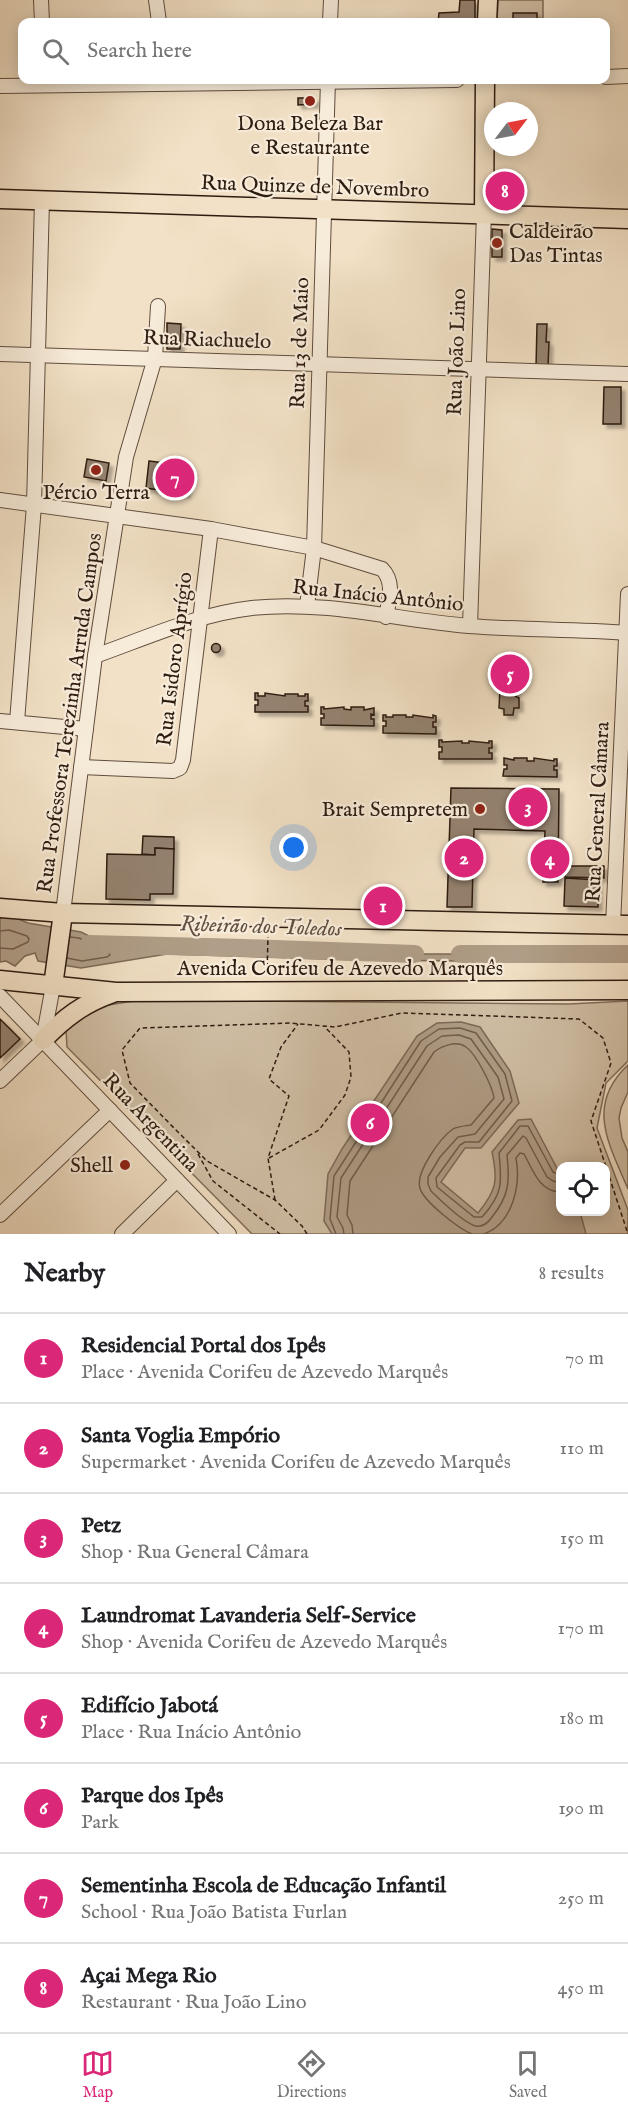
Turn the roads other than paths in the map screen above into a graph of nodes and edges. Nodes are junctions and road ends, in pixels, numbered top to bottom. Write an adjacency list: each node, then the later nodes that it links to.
1 (41, 0): 5 (street)
2 (156, 0): 6 (street)
3 (331, 0): 7 (street)
4 (488, 0): 8 (main road)
5 (42, 18)
6 (158, 18)
7 (330, 18)
8 (487, 18)
9 (628, 76): 10 (street)
10 (610, 77)
11 (22, 84): 14 (street)
12 (328, 84): 17 (street, Rua 13 de Maio)
13 (485, 84): 18 (main road, Rua João Lino)
14 (0, 86)
15 (0, 199): 16 (main road, Rua Quinze de Novembro)
16 (42, 200): 17 (main road, Rua Quinze de Novembro); 22 (street)
17 (324, 208): 18 (main road, Rua Quinze de Novembro); 24 (street, Rua 13 de Maio)
18 (484, 213): 19 (main road, Rua Quinze de Novembro); 25 (street, Rua João Lino)
19 (628, 219)
20 (159, 306): 23 (street, Rua Professora Terezinha Arruda Campos)
21 (0, 354): 22 (street, Rua Riachuelo)
22 (39, 355): 23 (street, Rua Riachuelo); 28 (street)
23 (155, 358): 24 (street, Rua Riachuelo); 29 (street, Rua Professora Terezinha Arruda Campos)
24 (320, 364): 25 (street, Rua Riachuelo); 31 (street, Rua 13 de Maio)
25 (477, 370): 26 (street, Rua Riachuelo); 36 (street, Rua João Lino)
26 (628, 374)
27 (0, 500): 28 (street)
28 (34, 505): 29 (street); 40 (street)
29 (117, 515): 30 (street); 38 (street, Rua Professora Terezinha Arruda Campos)
30 (211, 529): 31 (street); 35 (street, Rua Isidoro Aprígio)
31 (314, 548): 33 (street, Rua 13 de Maio); 34 (street)
32 (628, 594): 37 (street, Rua General Câmara)
33 (307, 606): 34 (street, Rua Inácio Antônio); 35 (street, Rua Inácio Antônio)
34 (386, 617): 36 (street, Rua Inácio Antônio)
35 (201, 619): 38 (street, Rua Inácio Antônio); 43 (street, Rua Isidoro Aprígio)
36 (470, 626): 37 (street, Rua Inácio Antônio)
37 (627, 633): 42 (street, Rua General Câmara)
38 (95, 656): 41 (street, Rua Professora Terezinha Arruda Campos)
39 (0, 721): 40 (street)
40 (17, 722): 41 (street)
41 (86, 729): 43 (street, Rua Professora Terezinha Arruda Campos)
42 (625, 731): 46 (street, Rua General Câmara)
43 (81, 767): 45 (street, Rua Professora Terezinha Arruda Campos)
44 (0, 908): 45 (main road)
45 (62, 919): 46 (main road); 48 (main road)
46 (620, 925)
47 (0, 980): 48 (main road, Avenida Corifeu de Azevedo Marquês)
48 (54, 981): 50 (main road, Avenida Corifeu de Azevedo Marquês); 52 (street)
49 (628, 990): 50 (main road, Avenida Corifeu de Azevedo Marquês)
50 (116, 992): 52 (main road)
51 (0, 996): 52 (street, Rua Argentina)
52 (43, 1040): 53 (street); 54 (street, Rua Argentina)
53 (0, 1081)
54 (110, 1110): 55 (street, Rua Argentina); 56 (street)
55 (177, 1180): 57 (street); 58 (street, Rua Argentina)
56 (0, 1215)
57 (122, 1234)
58 (229, 1234)

